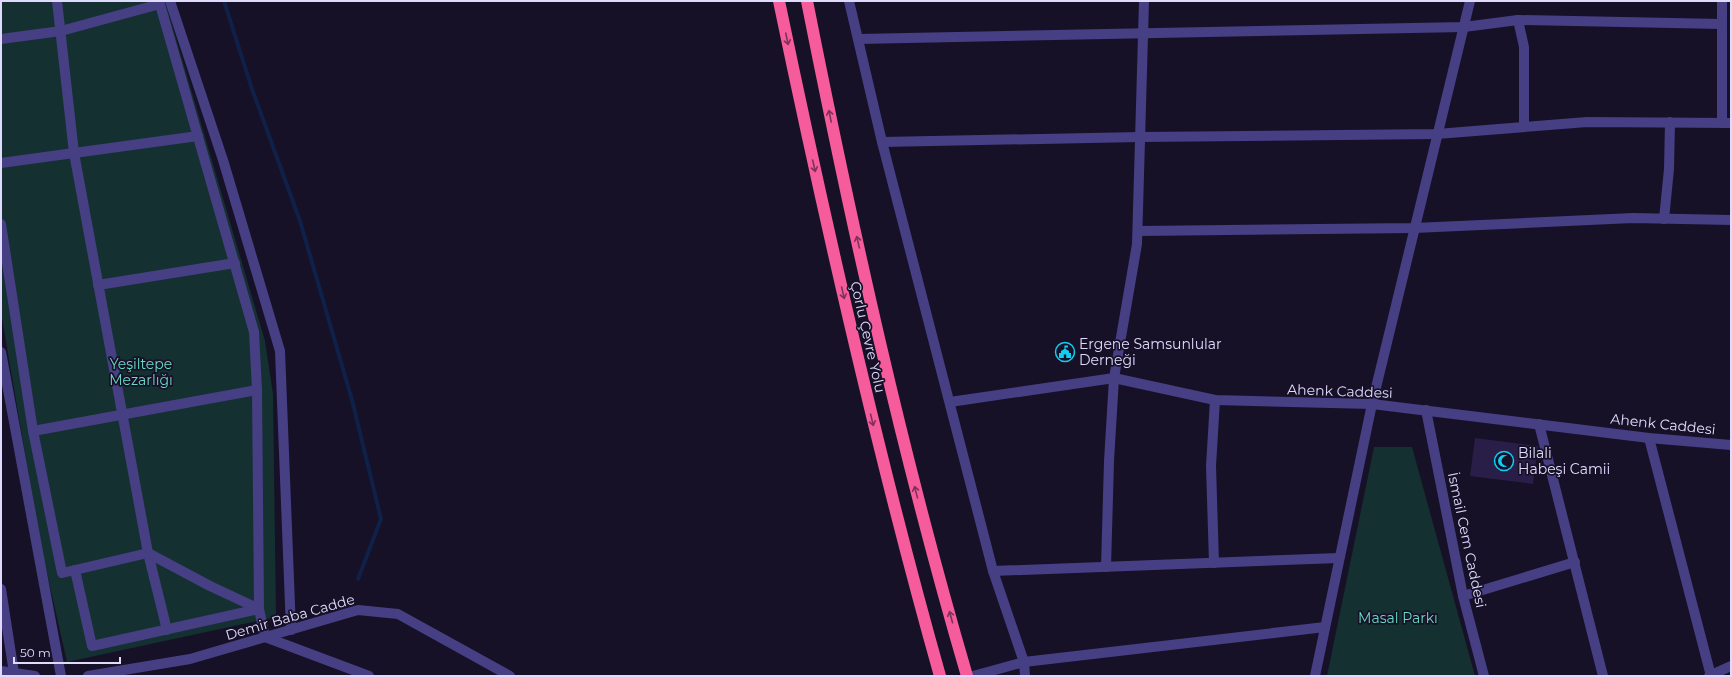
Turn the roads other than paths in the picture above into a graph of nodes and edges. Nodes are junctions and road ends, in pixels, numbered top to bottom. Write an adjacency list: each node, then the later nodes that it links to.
1 (57, 1): 13 (street)
2 (170, 1): 57 (street)
3 (779, 1): 68 (highway, Çorlu Çevre Yolu, one-way to 68)
4 (807, 1): 69 (highway, Çorlu Çevre Yolu, one-way to 4)
5 (849, 1): 16 (street)
6 (1144, 1): 14 (street)
7 (1470, 1): 12 (street)
8 (1722, 1): 11 (street)
9 (159, 2): 13 (street); 21 (street)
10 (1518, 20): 11 (street); 12 (street); 19 (street)
11 (1722, 24): 18 (street)
12 (1464, 27): 14 (street); 20 (street)
13 (61, 31): 15 (street); 24 (street)
14 (1143, 33): 16 (street); 22 (street)
15 (1, 39)
16 (858, 39): 23 (street)
17 (1670, 122): 18 (street); 19 (street); 26 (street)
18 (1727, 123)
19 (1524, 127): 20 (street)
20 (1437, 134): 22 (street); 29 (street)
21 (198, 136): 24 (street); 31 (street)
22 (1140, 137): 23 (street); 30 (street)
23 (882, 142): 37 (street)
24 (74, 153): 25 (street); 32 (street)
25 (1, 163)
26 (1664, 219): 27 (street); 29 (street)
27 (1731, 220)
28 (1, 224): 42 (street)
29 (1414, 228): 30 (street); 38 (street)
30 (1138, 231): 34 (street)
31 (235, 263): 32 (street); 35 (street)
32 (98, 285): 40 (street)
33 (1, 352): 64 (street)
34 (1114, 378): 36 (street, Ahenk Caddesi); 37 (street, Ahenk Caddesi); 49 (street)
35 (257, 390): 40 (street); 54 (street)
36 (1215, 400): 38 (street, Ahenk Caddesi); 48 (street)
37 (950, 402): 51 (street)
38 (1372, 404): 39 (street, Ahenk Caddesi); 46 (street)
39 (1426, 410): 41 (street, Ahenk Caddesi); 53 (street, İsmail Cem Caddesi)
40 (123, 414): 42 (street); 45 (street)
41 (1539, 424): 43 (street, Ahenk Caddesi); 47 (street)
42 (33, 430): 50 (street)
43 (1649, 438): 44 (street, Ahenk Caddesi); 75 (street)
44 (1731, 445)
45 (148, 553): 50 (street); 54 (street); 56 (street)
46 (1339, 558): 48 (street); 55 (street)
47 (1575, 562): 53 (street); 74 (street)
48 (1214, 563): 49 (street)
49 (1106, 567): 51 (street)
50 (75, 570): 56 (street)
51 (993, 571): 59 (street)
52 (1, 589): 62 (street)
53 (1464, 596): 73 (street, İsmail Cem Caddesi)
54 (259, 609): 56 (street); 58 (street)
55 (1325, 627): 59 (street); 72 (street)
56 (167, 630)
57 (291, 630): 58 (street, Demir Baba Cadde); 67 (street, Demir Baba Cadde)
58 (265, 638): 65 (street, Demir Baba Cadde); 66 (street)
59 (1024, 662): 70 (street); 71 (street)
60 (1731, 666): 75 (street)
61 (1, 671): 62 (street)
62 (14, 673): 63 (street)
63 (35, 676)
64 (60, 676)
65 (88, 676)
66 (369, 676)
67 (510, 676)
68 (940, 676)
69 (967, 676)
70 (973, 676)
71 (1025, 676)
72 (1315, 676)
73 (1484, 676)
74 (1603, 676)
75 (1710, 676)

